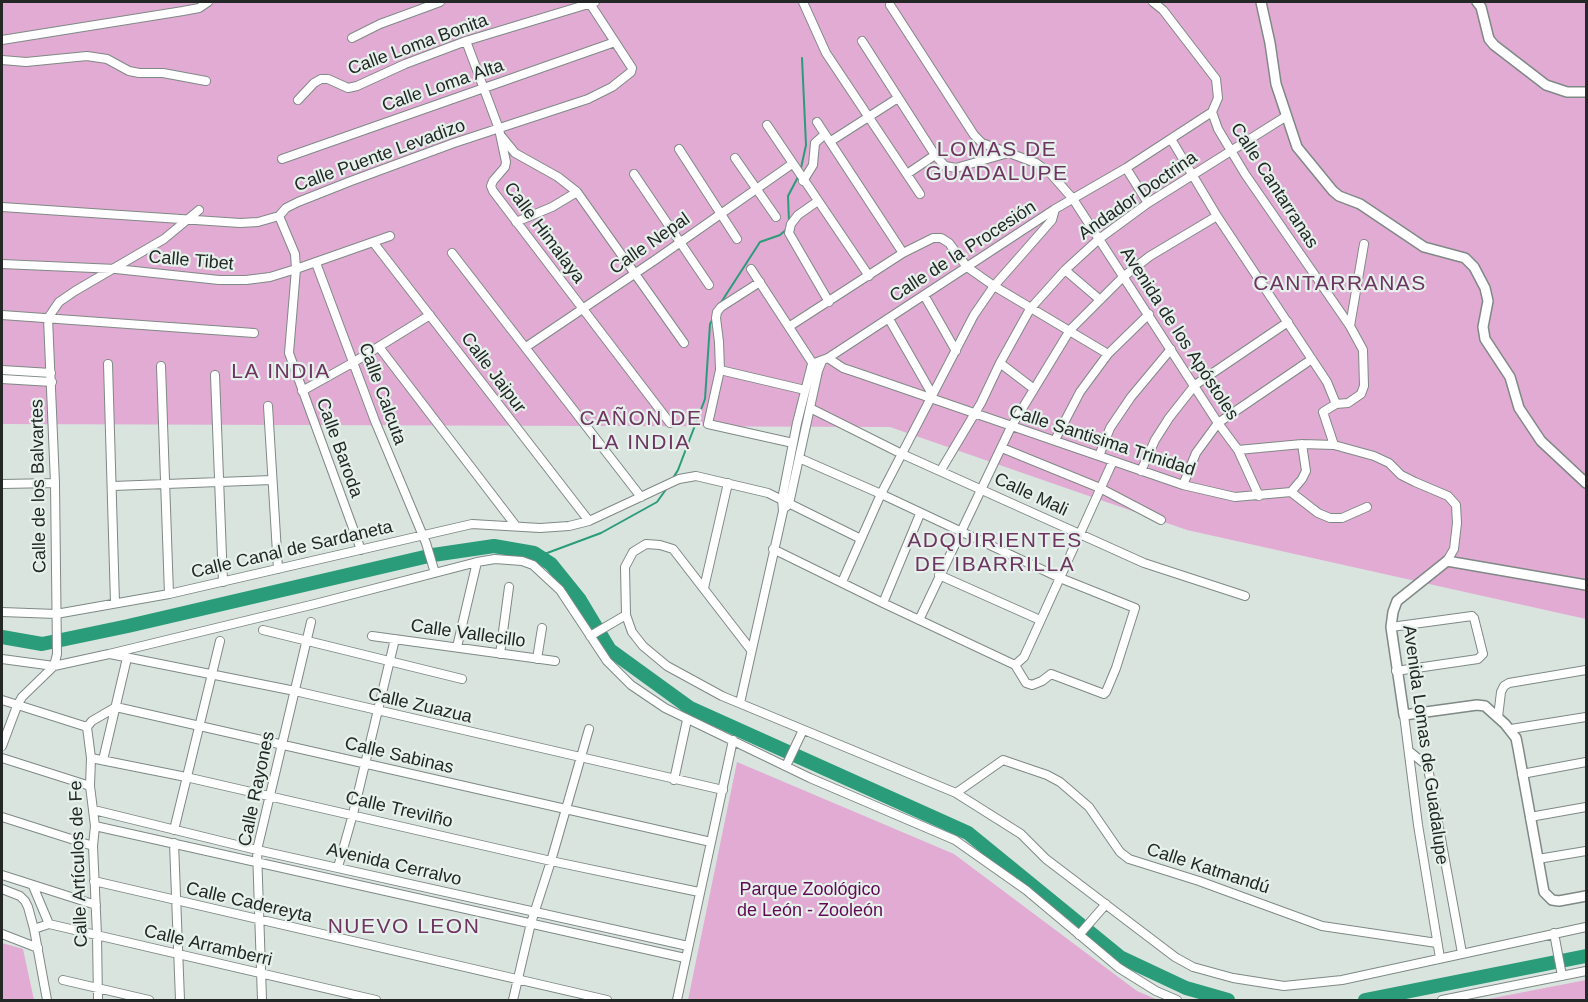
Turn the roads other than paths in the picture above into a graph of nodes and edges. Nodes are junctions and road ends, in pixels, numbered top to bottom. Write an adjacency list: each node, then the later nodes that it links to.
1 (208, 2): 10 (street)
2 (440, 2): 9 (street)
3 (591, 2): 12 (street, Calle Loma Bonita); 13 (street)
4 (803, 2): 22 (street)
5 (1153, 2): 20 (street, Calle Cantarranas)
6 (1261, 2): 21 (street)
7 (1477, 2): 17 (street)
8 (890, 6): 31 (street, Avenida de los Apóstoles)
9 (352, 38)
10 (2, 40)
11 (862, 41): 18 (street)
12 (466, 42): 16 (street, Calle Himalaya); 19 (street, Calle Loma Bonita)
13 (615, 42): 16 (street, Calle Loma Alta); 25 (street, Calle Puente Levadizo)
14 (2, 60): 15 (street)
15 (206, 81)
16 (484, 88): 25 (street, Calle Himalaya); 34 (street, Calle Loma Alta)
17 (1587, 92)
18 (898, 98): 22 (street); 32 (street)
19 (298, 100)
20 (1212, 112): 27 (street, Calle de la Procesión); 30 (street, Calle Cantarranas)
21 (1285, 117): 30 (street, Andador Doctrina); 142 (street)
22 (867, 118): 28 (street); 38 (street)
23 (817, 122): 26 (street)
24 (766, 125): 35 (street)
25 (500, 133): 42 (street); 51 (street, Calle Puente Levadizo); 55 (street, Calle Himalaya)
26 (825, 134): 28 (street); 40 (street)
27 (1171, 139): 36 (street, Calle de la Procesión); 39 (street)
28 (831, 141): 65 (street)
29 (679, 149): 50 (street)
30 (1231, 150): 39 (street, Andador Doctrina); 91 (street, Calle Cantarranas)
31 (1008, 153): 32 (street); 44 (street, Avenida de los Apóstoles)
32 (935, 155): 38 (street)
33 (735, 158): 41 (street)
34 (282, 159)
35 (792, 164): 40 (street); 41 (street, Calle Nepal)
36 (1126, 168): 44 (street, Calle de la Procesión); 46 (street)
37 (634, 174): 61 (street)
38 (907, 174): 43 (street)
39 (1192, 175): 46 (street, Andador Doctrina); 52 (street)
40 (803, 181): 45 (street)
41 (756, 188): 50 (street, Calle Nepal); 53 (street)
42 (577, 192): 55 (street); 73 (street)
43 (920, 194)
44 (1073, 199): 48 (street, Calle de la Procesión); 59 (street, Avenida de los Apóstoles)
45 (818, 201): 74 (street); 81 (street)
46 (1148, 203): 59 (street, Andador Doctrina)
47 (2, 207): 54 (street, Calle Puente Levadizo)
48 (1055, 209): 57 (street, Calle de la Procesión); 63 (street)
49 (199, 210): 54 (street)
50 (721, 212): 58 (street); 61 (street, Calle Nepal)
51 (279, 216): 54 (street, Calle Puente Levadizo); 71 (street, Calle Baroda)
52 (1216, 216): 75 (street); 89 (street)
53 (776, 217)
54 (189, 219): 70 (street)
55 (516, 222): 82 (street, Calle Himalaya)
56 (390, 236): 60 (street, Calle Tibet)
57 (1014, 237): 63 (street); 68 (street, Calle de la Procesión)
58 (737, 239)
59 (1099, 239): 72 (street, Andador Doctrina); 75 (street, Avenida de los Apóstoles)
60 (373, 242): 66 (street, Calle Tibet); 86 (street, Calle Jaipur)
61 (680, 242): 73 (street, Calle Nepal); 77 (street)
62 (1364, 244): 91 (street)
63 (1027, 247): 78 (street)
64 (452, 253): 96 (street)
65 (903, 253): 68 (street); 74 (street)
66 (316, 263): 71 (street, Calle Tibet); 102 (street, Calle Calcuta)
67 (2, 264): 70 (street, Calle Tibet)
68 (967, 267): 78 (street); 79 (street, Calle de la Procesión)
69 (752, 268): 76 (street)
70 (116, 269): 71 (street, Calle Tibet); 87 (street)
71 (296, 269): 116 (street, Calle Baroda)
72 (1065, 270): 80 (street); 83 (street, Andador Doctrina)
73 (634, 274): 82 (street, Calle Nepal); 94 (street)
74 (869, 276): 81 (street)
75 (1123, 276): 80 (street); 84 (street, Avenida de los Apóstoles)
76 (760, 282): 90 (street); 108 (street)
77 (709, 285)
78 (993, 286): 83 (street); 98 (street)
79 (924, 295): 88 (street, Calle de la Procesión); 98 (street)
80 (1099, 299): 92 (street)
81 (829, 302): 90 (street)
82 (581, 308): 96 (street, Calle Nepal); 122 (street, Calle Himalaya)
83 (1029, 309): 92 (street); 103 (street, Andador Doctrina)
84 (1149, 314): 97 (street, Avenida de los Apóstoles); 99 (street)
85 (2, 315): 87 (street)
86 (430, 315): 95 (street); 156 (street, Calle Jaipur)
87 (48, 318): 93 (street); 109 (street, Calle de los Balvartes)
88 (889, 319): 101 (street, Calle de la Procesión); 117 (street)
89 (1287, 322): 100 (street); 113 (street)
90 (790, 326): 106 (street)
91 (1350, 326): 118 (street, Calle Cantarranas)
92 (1070, 330): 99 (street); 114 (street)
93 (254, 333)
94 (684, 342)
95 (379, 347): 102 (street); 157 (street)
96 (526, 347): 151 (street)
97 (1170, 349): 113 (street, Avenida de los Apóstoles); 132 (street)
98 (956, 351): 117 (street)
99 (1108, 354): 125 (street)
100 (1312, 359): 118 (street); 123 (street)
101 (825, 360): 106 (street, Calle de la Procesión); 117 (street, Calle Santisima Trinidad)
102 (354, 362): 116 (street); 159 (street, Calle Calcuta)
103 (1000, 363): 114 (street); 121 (street, Andador Doctrina)
104 (108, 364): 145 (street)
105 (161, 366): 140 (street)
106 (815, 368): 115 (street); 120 (street)
107 (2, 370): 109 (street)
108 (720, 370): 115 (street); 126 (street)
109 (51, 373): 112 (street, Calle de los Balvartes)
110 (215, 375): 138 (street)
111 (2, 379): 112 (street)
112 (52, 382): 139 (street, Calle de los Balvartes)
113 (1195, 385): 123 (street, Avenida de los Apóstoles); 136 (street)
114 (1034, 389): 124 (street)
115 (805, 390): 126 (street)
116 (302, 391): 163 (street, Calle Baroda)
117 (931, 396): 121 (street, Calle Santisima Trinidad); 131 (street)
118 (1336, 404): 128 (street)
119 (268, 406): 137 (street)
120 (810, 408): 131 (street, Calle Mali); 133 (street)
121 (973, 415): 124 (street, Calle Santisima Trinidad); 135 (street, Andador Doctrina)
122 (670, 423)
123 (1218, 423): 130 (street, Avenida de los Apóstoles); 144 (street)
124 (1011, 427): 125 (street, Calle Santisima Trinidad); 129 (street)
125 (1055, 440): 132 (street, Calle Santisima Trinidad)
126 (794, 443): 152 (street)
127 (1302, 444): 128 (street); 130 (street); 148 (street)
128 (1334, 445): 164 (street)
129 (1002, 448): 146 (street); 147 (street)
130 (1238, 450): 150 (street, Avenida de los Apóstoles)
131 (902, 454): 135 (street, Calle Mali); 149 (street)
132 (1099, 456): 134 (street, Calle Santisima Trinidad)
133 (799, 458): 149 (street); 152 (street)
134 (1113, 462): 136 (street, Calle Santisima Trinidad); 146 (street)
135 (941, 470): 147 (street, Calle Mali)
136 (1141, 471): 144 (street, Calle Santisima Trinidad)
137 (272, 480): 138 (street); 167 (street)
138 (219, 481): 140 (street); 170 (street)
139 (55, 483): 143 (street); 180 (street, Calle de los Balvartes)
140 (165, 483): 145 (street); 175 (street)
141 (728, 483): 151 (street); 152 (street); 174 (street)
142 (1587, 483)
143 (2, 484)
144 (1183, 485): 150 (street, Calle Santisima Trinidad)
145 (112, 486): 177 (street)
146 (1100, 488): 155 (street); 160 (street)
147 (981, 489): 158 (street); 160 (street, Calle Mali)
148 (1292, 492): 150 (street, Calle Santisima Trinidad); 153 (street)
149 (881, 494): 154 (street); 161 (street)
150 (1259, 496)
151 (641, 497): 156 (street)
152 (786, 502): 161 (street); 162 (street)
153 (1367, 507)
154 (920, 514): 158 (street); 178 (street)
155 (1161, 520)
156 (589, 521): 157 (street, Calle Canal de Sardaneta)
157 (516, 526): 159 (street, Calle Canal de Sardaneta)
158 (960, 531): 168 (street); 169 (street)
159 (421, 535): 163 (street, Calle Canal de Sardaneta); 166 (street, Calle Calcuta)
160 (1079, 535): 169 (street); 176 (street, Calle Mali)
161 (861, 539): 171 (street)
162 (773, 549): 171 (street); 194 (street)
163 (361, 550): 167 (street, Calle Canal de Sardaneta)
164 (1447, 561): 172 (street); 185 (street, Avenida Lomas de Guadalupe)
165 (477, 562): 166 (street); 188 (street); 193 (street)
166 (434, 569): 195 (street)
167 (278, 570): 170 (street, Calle Canal de Sardaneta)
168 (939, 575): 182 (street); 183 (street)
169 (1060, 578): 183 (street); 202 (street)
170 (223, 582): 175 (street, Calle Canal de Sardaneta)
171 (842, 582): 178 (street)
172 (1587, 585)
173 (509, 587): 196 (street)
174 (704, 588): 181 (street); 194 (street)
175 (169, 594): 177 (street, Calle Canal de Sardaneta)
176 (1245, 596)
177 (115, 603): 180 (street, Calle Canal de Sardaneta)
178 (883, 603): 182 (street)
179 (2, 611): 180 (street, Calle Canal de Sardaneta)
180 (56, 614): 203 (street, Calle de los Balvartes)
181 (626, 615): 188 (street); 210 (street)
182 (919, 620): 202 (street)
183 (1040, 620): 202 (street)
184 (311, 622): 192 (street, Calle Rayones)
185 (1391, 627): 205 (street, Avenida Lomas de Guadalupe); 205 (street)
186 (542, 628): 198 (street)
187 (263, 630): 192 (street)
188 (593, 634): 217 (street)
189 (372, 636): 190 (street)
190 (395, 639): 193 (street, Calle Vallecillo); 201 (street, Calle Vallecillo)
191 (220, 641): 206 (street)
192 (307, 641): 201 (street); 208 (street, Calle Rayones)
193 (457, 647): 196 (street, Calle Vallecillo)
194 (751, 650): 210 (street)
195 (109, 654): 197 (street, Calle Zuazua); 203 (street)
196 (500, 654): 198 (street, Calle Vallecillo)
197 (127, 658): 206 (street, Calle Zuazua); 212 (street)
198 (537, 658): 200 (street, Calle Vallecillo)
199 (2, 659): 203 (street)
200 (555, 661)
201 (389, 662): 207 (street); 213 (street, Calle Vallecillo)
202 (1015, 665)
203 (54, 666): 211 (street)
204 (1587, 670): 215 (street)
205 (1396, 671): 214 (street, Avenida Lomas de Guadalupe)
206 (212, 674): 208 (street, Calle Zuazua); 218 (street)
207 (462, 679)
208 (295, 692): 213 (street, Calle Zuazua); 224 (street, Calle Rayones)
209 (2, 700): 211 (street)
210 (740, 703): 222 (street)
211 (17, 706): 219 (street); 225 (street)
212 (117, 707): 218 (street, Calle Sabinas); 219 (street); 230 (street)
213 (378, 712): 229 (street, Calle Zuazua); 233 (street, Calle Vallecillo)
214 (1404, 715): 215 (street); 226 (street, Avenida Lomas de Guadalupe)
215 (1498, 717): 221 (street)
216 (1587, 717): 221 (street)
217 (687, 720): 223 (street); 236 (street)
218 (199, 726): 224 (street, Calle Sabinas); 235 (street)
219 (87, 727): 228 (street, Calle Artículos de Fe)
220 (589, 729): 229 (street)
221 (1510, 729): 234 (street)
222 (801, 734): 232 (street); 239 (street)
223 (733, 740): 232 (street); 238 (street)
224 (282, 744): 233 (street, Calle Sabinas); 240 (street, Calle Rayones)
225 (2, 747)
226 (1409, 751): 277 (street, Avenida Lomas de Guadalupe); 281 (street)
227 (2, 758): 237 (street)
228 (91, 758): 230 (street, Calle Trevilño); 237 (street, Calle Artículos de Fe)
229 (581, 759): 236 (street, Calle Zuazua); 242 (street)
230 (103, 760): 235 (street, Calle Trevilño)
231 (1587, 762): 234 (street)
232 (787, 763): 273 (street)
233 (365, 764): 242 (street, Calle Sabinas); 244 (street, Calle Vallecillo)
234 (1522, 774): 246 (street)
235 (186, 777): 240 (street, Calle Trevilño); 248 (street)
236 (674, 780): 238 (street, Calle Zuazua)
237 (90, 786): 243 (street, Calle Artículos de Fe)
238 (723, 790): 249 (street)
239 (956, 793): 266 (street); 277 (street, Calle Katmandú)
240 (270, 795): 244 (street, Calle Trevilño); 252 (street, Calle Rayones)
241 (1587, 807): 246 (street)
242 (565, 809): 249 (street, Calle Sabinas); 256 (street)
243 (94, 810): 247 (street, Calle Artículos de Fe); 248 (street, Avenida Cerralvo)
244 (353, 814): 256 (street, Calle Trevilño); 257 (street, Calle Vallecillo)
245 (2, 817): 251 (street)
246 (1530, 817): 254 (street)
247 (95, 826): 250 (street, Avenida Cerralvo); 251 (street, Calle Artículos de Fe)
248 (174, 830): 252 (street, Avenida Cerralvo)
249 (711, 842): 262 (street)
250 (174, 843): 255 (street, Avenida Cerralvo); 264 (street)
251 (93, 846): 259 (street, Calle Artículos de Fe)
252 (257, 850): 255 (street, Calle Rayones); 257 (street, Avenida Cerralvo)
253 (1587, 851): 254 (street)
254 (1538, 859): 263 (street)
255 (258, 861): 268 (street, Calle Rayones); 269 (street, Avenida Cerralvo)
256 (551, 861): 262 (street, Calle Trevilño); 267 (street)
257 (338, 867): 267 (street, Avenida Cerralvo)
258 (2, 875): 260 (street)
259 (94, 881): 264 (street, Calle Cadereyta); 265 (street, Calle Artículos de Fe)
260 (33, 886): 265 (street); 270 (street)
261 (2, 889): 272 (street)
262 (699, 892): 278 (street)
263 (1587, 896)
264 (177, 902): 268 (street, Calle Cadereyta); 280 (street)
265 (96, 905): 276 (street, Calle Artículos de Fe)
266 (1104, 907): 273 (street); 283 (street)
267 (535, 913): 269 (street); 278 (street, Avenida Cerralvo)
268 (259, 920): 286 (street, Calle Rayones); 288 (street, Calle Cadereyta)
269 (531, 923): 282 (street, Avenida Cerralvo); 288 (street)
270 (49, 924): 272 (street); 276 (street, Calle Arramberri)
271 (1587, 927): 274 (street)
272 (34, 929): 279 (street)
273 (1082, 932): 299 (street)
274 (1554, 933): 281 (street); 285 (street)
275 (2, 934): 279 (street)
276 (98, 935): 280 (street, Calle Arramberri); 289 (street, Calle Artículos de Fe)
277 (1437, 944): 283 (street, Avenida Lomas de Guadalupe)
278 (688, 946): 282 (street)
279 (38, 948): 290 (street)
280 (178, 954): 286 (street, Calle Arramberri); 293 (street)
281 (1462, 954): 283 (street)
282 (686, 958): 298 (street)
283 (1440, 958)
284 (1587, 971): 285 (street)
285 (1561, 973): 300 (street)
286 (260, 974): 294 (street, Calle Rayones); 295 (street, Calle Arramberri)
287 (63, 980): 289 (street)
288 (517, 980): 296 (street); 297 (street, Calle Cadereyta)
289 (98, 988): 291 (street, Calle Artículos de Fe); 292 (street)
290 (47, 1000)
291 (98, 1000)
292 (148, 1000)
293 (180, 1000)
294 (262, 1000)
295 (376, 1000)
296 (513, 1000)
297 (607, 1000)
298 (677, 1000)
299 (1177, 1000)
300 (1442, 1000)

